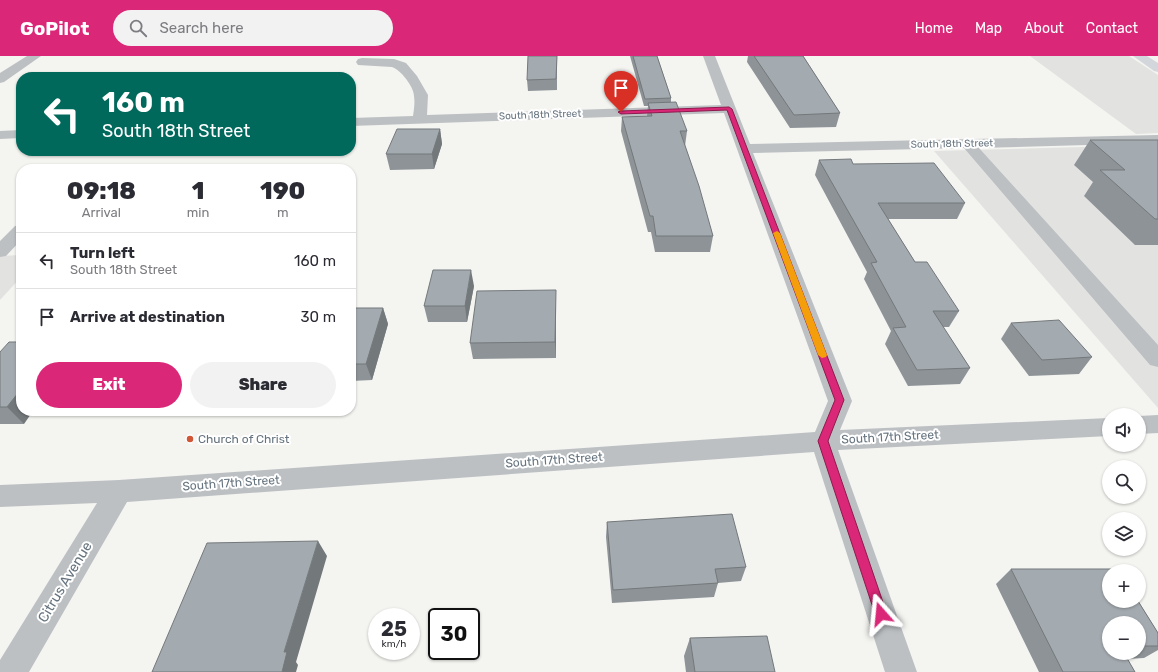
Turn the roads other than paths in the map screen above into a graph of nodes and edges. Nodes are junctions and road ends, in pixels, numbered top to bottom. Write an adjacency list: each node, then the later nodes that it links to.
1 (35, 56): 6 (street)
2 (709, 56): 7 (street)
3 (1140, 56): 5 (main road)
4 (362, 62): 8 (street)
5 (1158, 68)
6 (0, 79)
7 (729, 109): 8 (street, South 18th Street); 14 (street)
8 (420, 120): 9 (street, South 18th Street)
9 (356, 122)
10 (16, 134): 11 (street)
11 (0, 135)
12 (1158, 139): 13 (street, South 18th Street)
13 (968, 144): 14 (street, South 18th Street); 17 (street)
14 (745, 149): 21 (street)
15 (16, 235): 16 (street)
16 (0, 252)
17 (1158, 359)
18 (1158, 424): 19 (street)
19 (1146, 425)
20 (1102, 427): 21 (street, South 17th Street)
21 (823, 441): 22 (street, South 17th Street); 25 (street)
22 (118, 492): 23 (street, South 17th Street); 24 (street, Citrus Avenue)
23 (0, 496)
24 (11, 672)
25 (900, 672)

